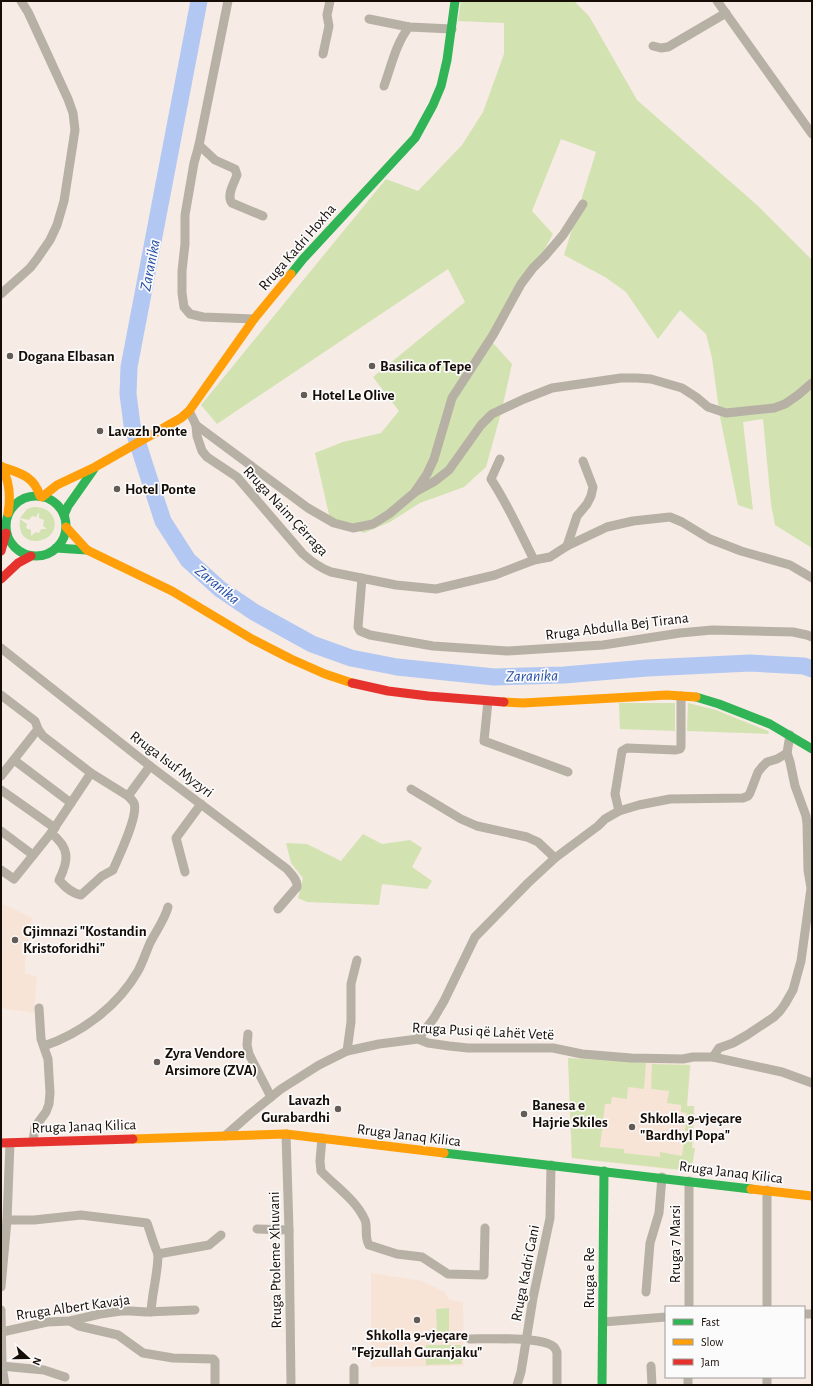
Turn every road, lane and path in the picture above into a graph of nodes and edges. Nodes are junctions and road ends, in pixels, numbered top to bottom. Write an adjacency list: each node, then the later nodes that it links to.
1 (21, 1): 17 (street)
2 (228, 1): 14 (street)
3 (330, 1): 11 (street)
4 (455, 1): 9 (main road, Rruga Kadri Hoxha)
5 (717, 1): 6 (street)
6 (726, 13): 10 (street); 13 (street)
7 (369, 19): 8 (street)
8 (409, 27): 9 (street); 12 (street)
9 (452, 29): 18 (main road, Rruga Kadri Hoxha)
10 (653, 46)
11 (323, 54)
12 (384, 86)
13 (812, 134)
14 (199, 146): 16 (street); 18 (street)
15 (583, 204): 28 (street)
16 (263, 216)
17 (1, 294)
18 (254, 319): 20 (main road, Rruga Kadri Hoxha)
19 (812, 383): 28 (street)
20 (189, 411): 21 (street); 25 (main road, Rruga Kadri Hoxha)
21 (196, 425): 28 (street); 40 (street, Rruga Naim Çërraga)
22 (500, 458): 39 (street)
23 (583, 461): 34 (street)
24 (2, 466): 26 (main road); 30 (main road)
25 (95, 467): 27 (main road, Rruga Kadri Hoxha); 31 (main road, Rruga Kadri Hoxha)
26 (26, 476): 27 (main road); 29 (main road)
27 (57, 485): 29 (main road, Rruga Kadri Hoxha)
28 (414, 493)
29 (41, 496): 30 (main road); 31 (main road)
30 (8, 515): 33 (main road)
31 (64, 515): 32 (main road)
32 (66, 527): 35 (main road); 36 (main road)
33 (6, 533): 37 (main road); 38 (main road)
34 (568, 546): 39 (street, Rruga Naim Çërraga); 41 (street, Rruga Naim Çërraga)
35 (56, 548): 36 (main road); 38 (main road)
36 (87, 550): 47 (main road)
37 (1, 551)
38 (31, 556): 42 (main road)
39 (534, 560): 40 (street, Rruga Naim Çërraga)
40 (362, 578): 43 (street, Rruga Abdulla Bej Tirana)
41 (812, 578)
42 (1, 579)
43 (812, 637)
44 (1, 648): 53 (street, Rruga Isuf Myzyri)
45 (1, 695): 48 (street)
46 (682, 696): 47 (main road); 49 (main road); 62 (street)
47 (488, 701): 54 (street)
48 (38, 729): 52 (street); 55 (street)
49 (790, 735): 50 (main road); 51 (street)
50 (812, 749)
51 (787, 753): 62 (street); 77 (street)
52 (14, 760): 56 (street); 60 (street)
53 (150, 766): 59 (street); 61 (street, Rruga Isuf Myzyri)
54 (568, 772)
55 (91, 773): 59 (street); 60 (street)
56 (1, 776)
57 (411, 789): 66 (street)
58 (1, 790): 63 (street)
59 (128, 796): 63 (street)
60 (71, 803): 63 (street)
61 (201, 804): 68 (street); 70 (street, Rruga Isuf Myzyri)
62 (619, 811): 66 (street)
63 (53, 830): 65 (street)
64 (1, 831): 65 (street)
65 (33, 855): 67 (street)
66 (555, 858): 74 (street)
67 (1, 870)
68 (185, 872)
69 (168, 907): 75 (street)
70 (278, 909)
71 (357, 960): 76 (street)
72 (39, 1008): 75 (street)
73 (248, 1034): 79 (street)
74 (418, 1039): 76 (street, Rruga Pusi që Lahët Vetë); 77 (street, Rruga Pusi që Lahët Vetë)
75 (44, 1046): 83 (street)
76 (348, 1051): 79 (street, Rruga Pusi që Lahët Vetë)
77 (713, 1057): 78 (street, Rruga Pusi që Lahët Vetë)
78 (812, 1083)
79 (271, 1097): 81 (street, Rruga Pusi që Lahët Vetë)
80 (286, 1134): 81 (main road, Rruga Janaq Kilica); 82 (main road, Rruga Janaq Kilica); 94 (street, Rruga Ptoleme Xhuvani)
81 (225, 1136): 83 (main road, Rruga Janaq Kilica)
82 (322, 1138): 85 (main road, Rruga Janaq Kilica); 92 (street)
83 (33, 1142): 84 (main road, Rruga Janaq Kilica)
84 (5, 1143): 91 (street)
85 (551, 1165): 86 (main road, Rruga Janaq Kilica); 109 (street, Rruga Kadri Gani)
86 (604, 1171): 87 (main road, Rruga Janaq Kilica); 106 (main road, Rruga e Re)
87 (662, 1177): 88 (main road, Rruga Janaq Kilica); 98 (street)
88 (689, 1181): 89 (main road, Rruga Janaq Kilica); 99 (street, Rruga 7 Marsi)
89 (767, 1190): 90 (main road, Rruga Janaq Kilica); 100 (street)
90 (812, 1196)
91 (7, 1220): 96 (street); 97 (street)
92 (485, 1228)
93 (257, 1229): 94 (street)
94 (289, 1230): 116 (street, Rruga Ptoleme Xhuvani)
95 (221, 1235): 96 (street)
96 (158, 1254): 103 (street)
97 (1, 1287)
98 (646, 1292)
99 (689, 1306)
100 (768, 1306)
101 (1, 1310): 107 (street)
102 (195, 1310): 103 (street, Rruga Albert Kavaja)
103 (151, 1312): 105 (street, Rruga Albert Kavaja)
104 (665, 1317): 106 (street)
105 (70, 1321): 107 (street, Rruga Albert Kavaja); 115 (street)
106 (603, 1322): 120 (main road, Rruga e Re)
107 (2, 1332): 110 (street)
108 (470, 1339): 109 (street)
109 (526, 1339): 118 (street, Rruga Kadri Gani); 119 (street)
110 (2, 1366): 113 (street); 114 (street)
111 (651, 1366): 121 (street)
112 (354, 1368): 117 (street)
113 (65, 1377)
114 (6, 1385)
115 (215, 1385)
116 (291, 1385)
117 (354, 1385)
118 (517, 1385)
119 (557, 1385)
120 (602, 1385)
121 (652, 1385)

